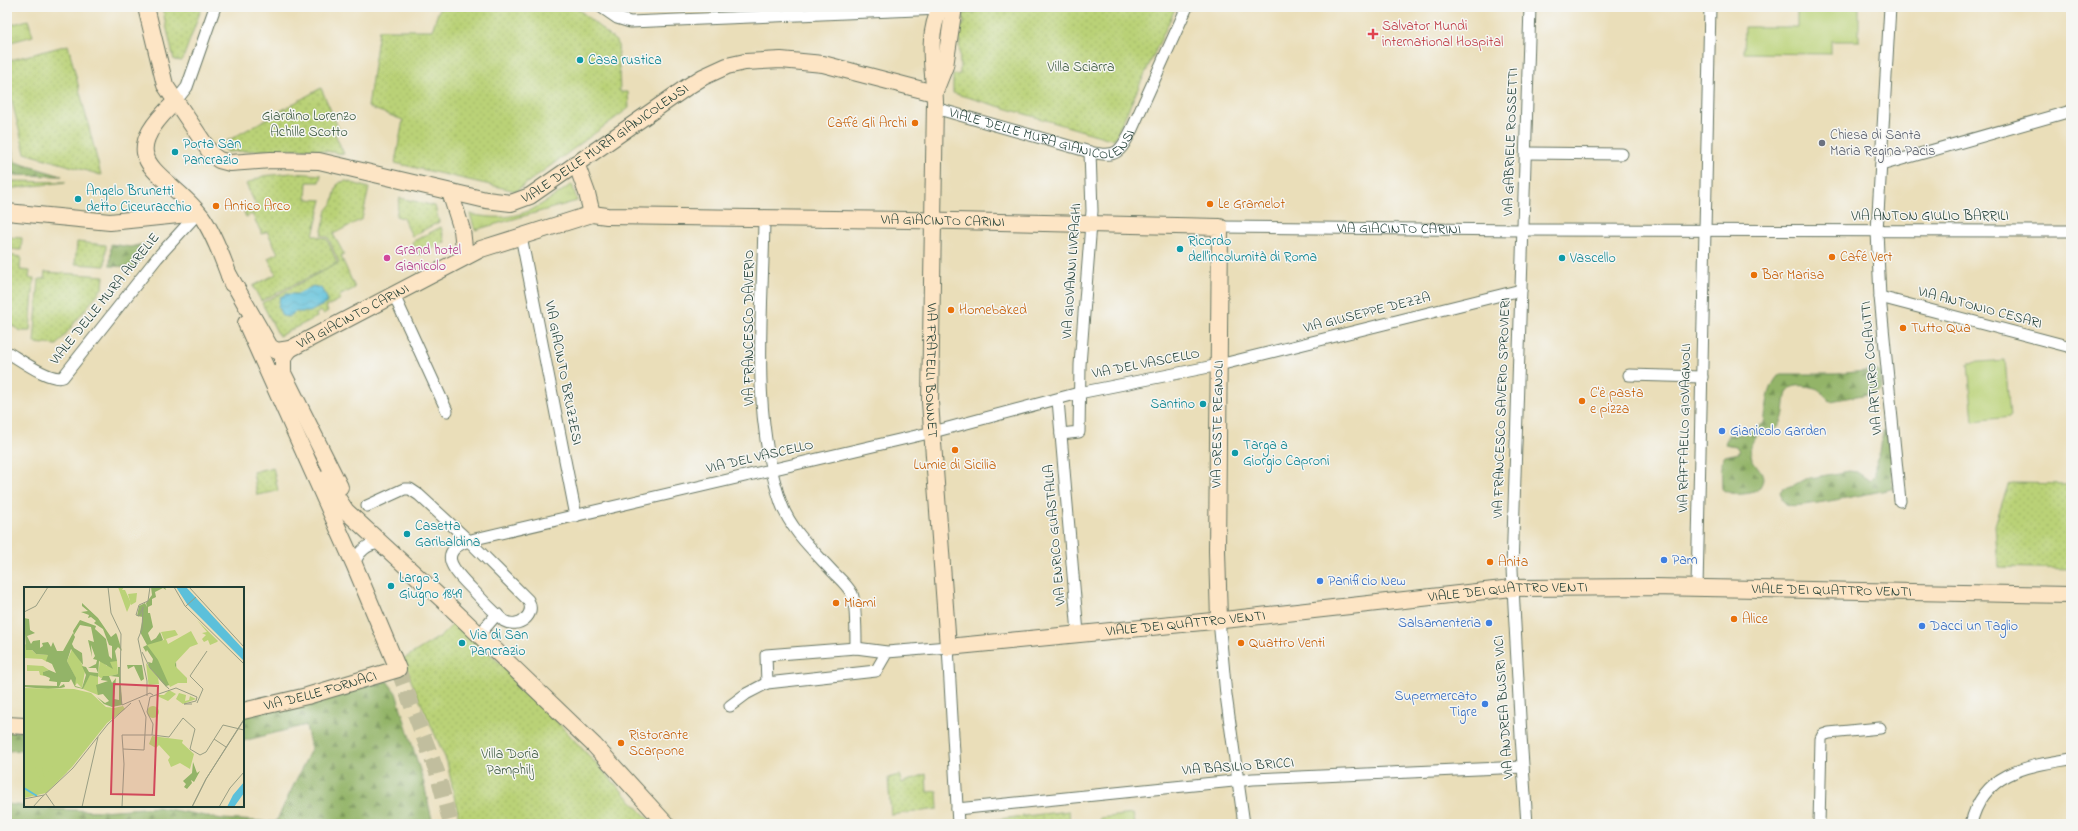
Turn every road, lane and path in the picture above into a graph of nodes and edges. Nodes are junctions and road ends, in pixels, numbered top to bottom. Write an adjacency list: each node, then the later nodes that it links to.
1 (146, 7): 10 (street, VIALE DELLE MURA GIANICOLENSI)
2 (215, 7): 10 (street)
3 (601, 7): 8 (street)
4 (1188, 7): 12 (street, VIALE DELLE MURA GIANICOLENSI)
5 (1530, 7): 13 (street, VIA GABRIELE ROSSETTI)
6 (1710, 7): 26 (street, VIA RAFFAELLO GIOVAGNOLI)
7 (1890, 7): 16 (street, VIA ARTURO COLAUTTI)
8 (945, 8): 9 (street, VIA FRATELLI BONNET)
9 (935, 100): 12 (street, VIALE DELLE MURA GIANICOLENSI); 15 (street, VIALE DELLE MURA GIANICOLENSI); 22 (street, VIA FRATELLI BONNET)
10 (175, 102): 17 (street, VIALE DELLE MURA GIANICOLENSI); 19 (street)
11 (2071, 112): 16 (street)
12 (1090, 152): 23 (street, VIA GIOVANNI LIVRAGHI)
13 (1526, 153): 14 (street); 25 (street, VIA GABRIELE ROSSETTI)
14 (1622, 154)
15 (576, 164): 17 (street, VIALE DELLE MURA GIANICOLENSI); 20 (street)
16 (1881, 165): 28 (street, VIA ARTURO COLAUTTI)
17 (450, 192): 30 (street)
18 (7, 212): 19 (street)
19 (198, 213): 31 (street); 37 (street, VIALE DELLE MURA AURELIE)
20 (592, 214): 21 (street, VIA GIACINTO CARINI); 29 (street, VIA GIACINTO CARINI)
21 (764, 220): 22 (street, VIA GIACINTO CARINI); 47 (street, VIA FRANCESCO DAVERIO)
22 (934, 221): 23 (street, VIA GIACINTO CARINI); 45 (street, VIA FRATELLI BONNET)
23 (1091, 226): 24 (street, VIA GIACINTO CARINI); 42 (street, VIA GIOVANNI LIVRAGHI)
24 (1220, 227): 25 (street, VIA GIACINTO CARINI); 38 (street, VIA ORESTE REGNOLI)
25 (1523, 230): 26 (street, VIA GIACINTO CARINI); 32 (street, VIA FRANCESCO SAVERIO SPROVIERI)
26 (1706, 230): 28 (street, VIA ANTON GIULIO BARRILI); 40 (street, VIA RAFFAELLO GIOVAGNOLI)
27 (2071, 231): 28 (street, VIA ANTON GIULIO BARRILI)
28 (1878, 232): 34 (street, VIA ARTURO COLAUTTI)
29 (521, 236): 30 (street, VIA GIACINTO CARINI); 51 (street, VIA GIACINTO BRUZZESI)
30 (465, 256): 33 (street, VIA GIACINTO CARINI)
31 (229, 275): 36 (street); 41 (street)
32 (1521, 290): 38 (street, VIA GIUSEPPE DEZZA); 55 (street, VIA FRANCESCO SAVERIO SPROVIERI)
33 (394, 293): 36 (street, VIA GIACINTO CARINI); 44 (street)
34 (1880, 297): 35 (street, VIA ANTONIO CESARI); 48 (street, VIA ARTURO COLAUTTI)
35 (2071, 347)
36 (290, 349): 50 (street)
37 (7, 352)
38 (1219, 365): 42 (street, VIA DEL VASCELLO); 59 (street, VIA ORESTE REGNOLI)
39 (1629, 375): 40 (street)
40 (1702, 377): 56 (street, VIA RAFFAELLO GIOVAGNOLI)
41 (277, 391): 50 (street); 54 (street)
42 (1079, 393): 43 (street, VIA DEL VASCELLO); 46 (street, VIA GIOVANNI LIVRAGHI)
43 (1058, 400): 45 (street, VIA DEL VASCELLO); 46 (street, VIA ENRICO GUASTALLA)
44 (447, 412)
45 (933, 432): 47 (street, VIA DEL VASCELLO); 62 (street, VIA FRATELLI BONNET)
46 (1061, 434): 60 (street, VIA ENRICO GUASTALLA)
47 (773, 469): 51 (street, VIA DEL VASCELLO); 63 (street, VIA FRANCESCO DAVERIO)
48 (1900, 501)
49 (367, 506): 52 (street)
50 (351, 515): 53 (street); 54 (street)
51 (576, 516): 52 (street, VIA DEL VASCELLO)
52 (469, 541): 58 (street); 58 (street)
53 (383, 544): 54 (street); 61 (street)
54 (354, 564): 67 (street, VIA DELLE FORNACI)
55 (1512, 588): 56 (street, VIALE DEI QUATTRO VENTI); 59 (street, VIALE DEI QUATTRO VENTI); 72 (street, VIA ANDREA BUSIRI VICI)
56 (1697, 588): 57 (street, VIALE DEI QUATTRO VENTI)
57 (2071, 595)
58 (497, 614): 61 (street)
59 (1219, 620): 60 (street, VIALE DEI QUATTRO VENTI); 73 (street)
60 (1078, 633): 62 (street, VIALE DEI QUATTRO VENTI)
61 (478, 634): 75 (street)
62 (948, 647): 64 (street); 74 (street)
63 (856, 648): 64 (street); 65 (street)
64 (887, 652): 65 (street)
65 (767, 683): 66 (street)
66 (730, 706)
67 (244, 711)
68 (7, 725): 69 (street)
69 (24, 726)
70 (1880, 728): 79 (street)
71 (2071, 759): 80 (street)
72 (1523, 767): 73 (street, VIA BASILIO BRICCI); 78 (street, VIA ANDREA BUSIRI VICI)
73 (1238, 781): 74 (street, VIA BASILIO BRICCI); 77 (street)
74 (957, 809): 76 (street)
75 (666, 824)
76 (958, 824)
77 (1244, 824)
78 (1527, 824)
79 (1819, 824)
80 (1971, 824)

